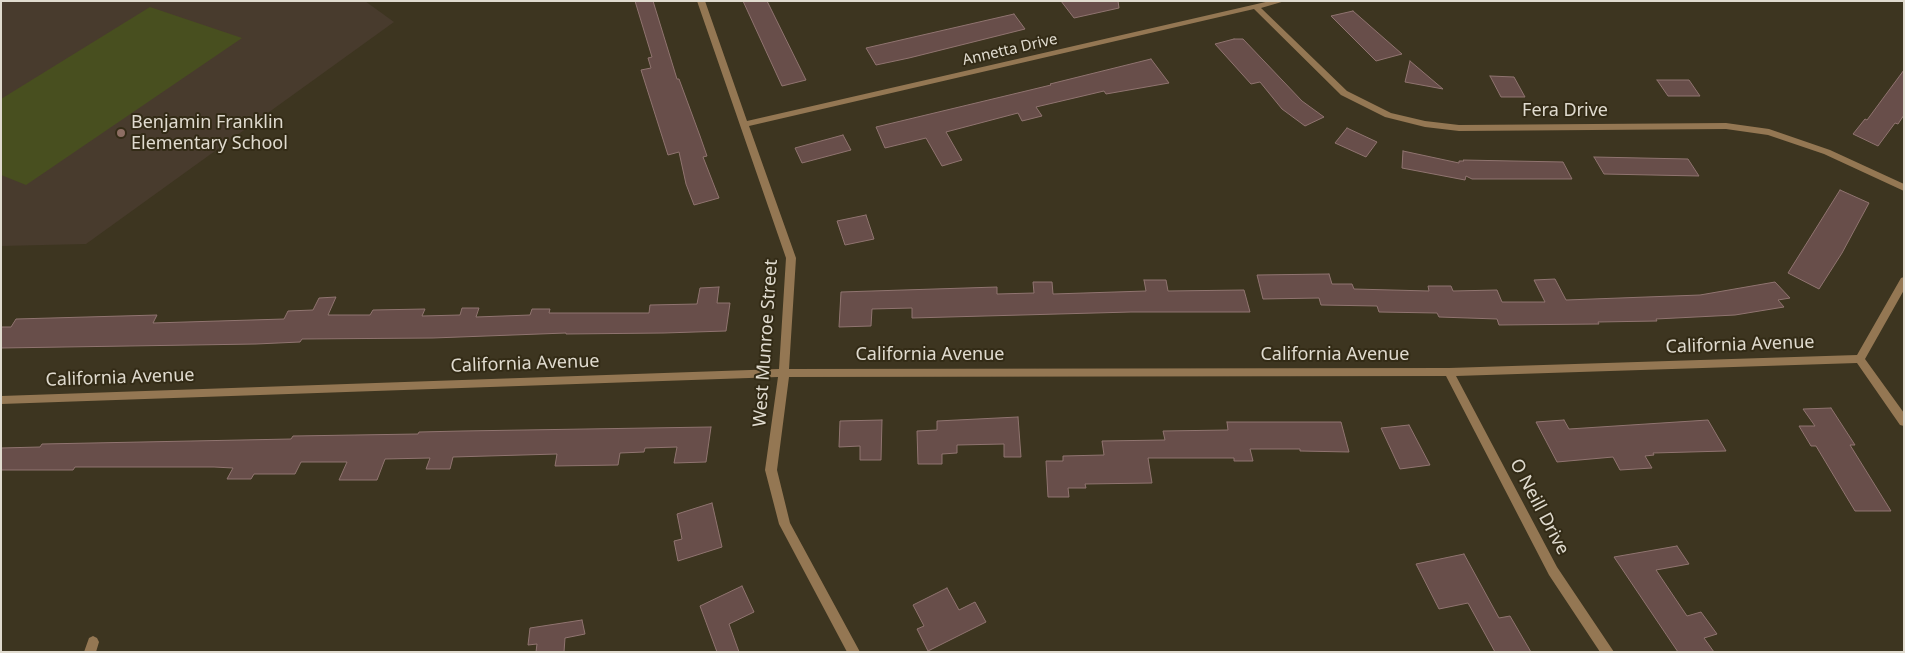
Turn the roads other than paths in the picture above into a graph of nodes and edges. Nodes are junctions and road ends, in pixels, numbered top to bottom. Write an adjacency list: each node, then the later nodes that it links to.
1 (700, 1): 4 (street, West Munroe Street)
2 (1281, 1): 3 (street, Annetta Drive)
3 (1257, 8): 4 (street, Annetta Drive); 5 (street, Fera Drive)
4 (744, 124): 9 (street, West Munroe Street)
5 (1904, 188)
6 (1904, 281): 7 (street)
7 (1860, 359): 8 (street, California Avenue); 11 (street)
8 (1449, 372): 9 (street, California Avenue); 13 (street, O Neill Drive)
9 (784, 373): 10 (street, California Avenue); 12 (street, West Munroe Street)
10 (1, 400)
11 (1904, 422)
12 (854, 652)
13 (1608, 652)

